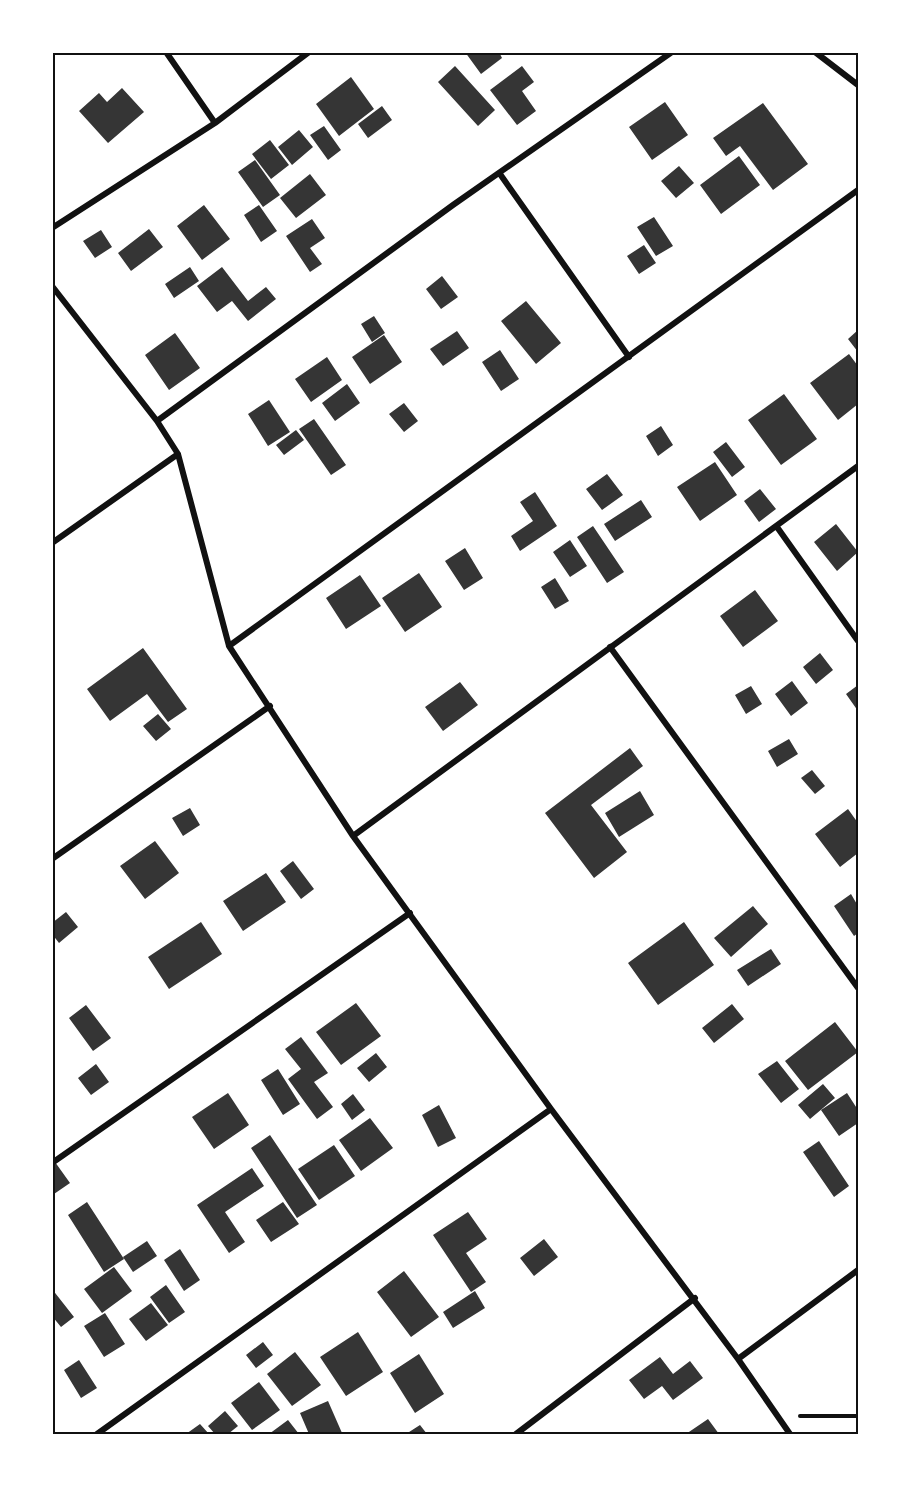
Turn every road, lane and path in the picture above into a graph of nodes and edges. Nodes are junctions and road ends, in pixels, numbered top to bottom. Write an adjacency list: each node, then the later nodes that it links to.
1 (166, 52): 6 (street)
2 (309, 52): 6 (street)
3 (672, 52): 7 (street)
4 (815, 52): 5 (street)
5 (858, 85)
6 (215, 123): 9 (street)
7 (500, 174): 11 (street); 12 (street)
8 (858, 190): 11 (street)
9 (52, 228)
10 (52, 286): 12 (street)
11 (629, 357): 18 (street)
12 (157, 421): 13 (street)
13 (178, 454): 16 (street); 18 (street)
14 (858, 466): 15 (street)
15 (777, 527): 17 (street); 19 (street)
16 (52, 543)
17 (858, 641)
18 (229, 646): 20 (street)
19 (610, 647): 21 (street); 24 (street)
20 (270, 705): 21 (street); 22 (street)
21 (353, 836): 23 (street)
22 (52, 859)
23 (410, 913): 25 (street); 26 (street)
24 (858, 988)
25 (551, 1109): 28 (street); 32 (street)
26 (52, 1163)
27 (858, 1270): 29 (street)
28 (695, 1298): 29 (street); 33 (street)
29 (738, 1359): 30 (street)
30 (776, 1416): 31 (path); 34 (street)
31 (858, 1416)
32 (97, 1434)
33 (516, 1434)
34 (790, 1434)

